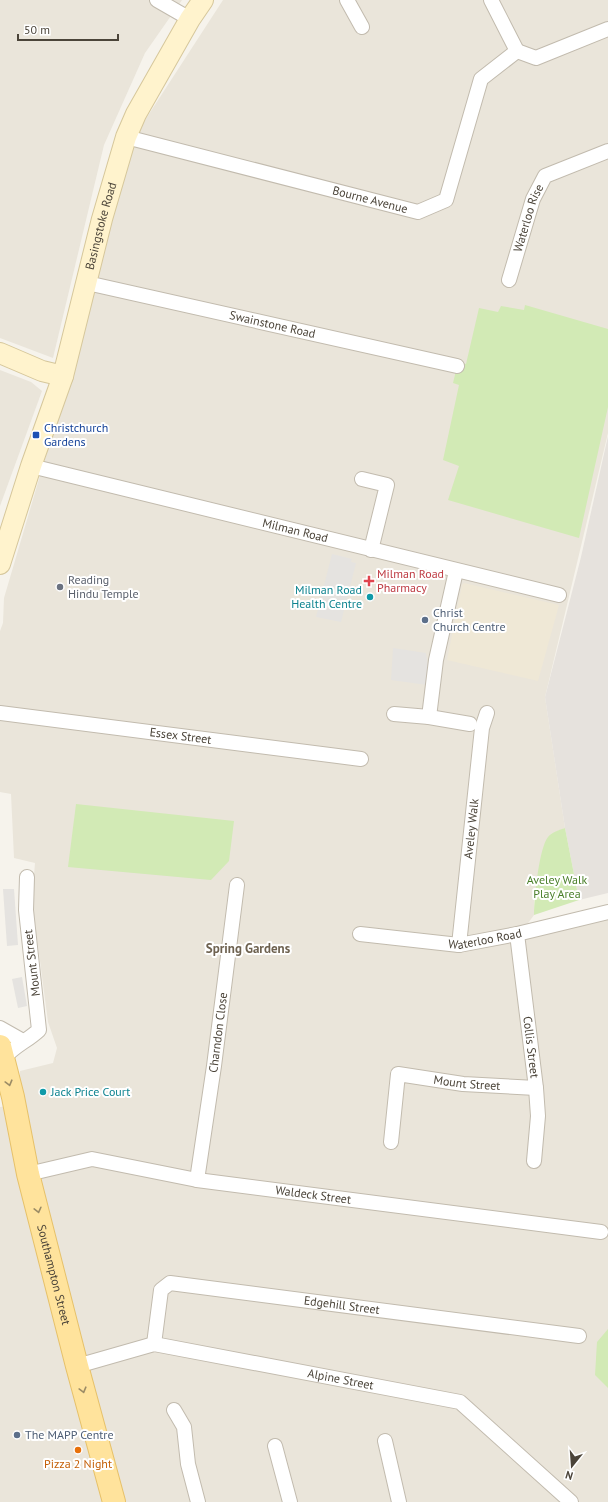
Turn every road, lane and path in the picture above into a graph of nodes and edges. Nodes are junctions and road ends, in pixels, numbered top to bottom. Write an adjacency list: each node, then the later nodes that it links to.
1 (158, 0): 5 (street)
2 (203, 0): 5 (main road, Basingstoke Road)
3 (347, 0): 6 (street)
4 (491, 0): 8 (street)
5 (190, 19): 9 (main road, Basingstoke Road)
6 (362, 27)
7 (608, 29): 8 (street)
8 (517, 51): 9 (street, Bourne Avenue)
9 (126, 138): 12 (main road, Basingstoke Road)
10 (608, 151): 11 (street, Waterloo Rise)
11 (509, 280)
12 (87, 283): 14 (street, Swainstone Road); 15 (main road, Basingstoke Road)
13 (0, 353): 15 (main road)
14 (458, 366)
15 (63, 376): 16 (main road, Basingstoke Road)
16 (31, 466): 18 (street, Milman Road); 19 (main road, Basingstoke Road)
17 (362, 479): 18 (street)
18 (371, 550): 20 (street, Milman Road)
19 (1, 557)
20 (456, 571): 21 (street, Milman Road); 25 (street)
21 (559, 595)
22 (487, 712): 33 (street, Aveley Walk)
23 (0, 713): 27 (street, Essex Street)
24 (394, 714): 25 (street)
25 (429, 717): 26 (street)
26 (470, 724)
27 (361, 759)
28 (27, 877): 35 (street, Mount Street)
29 (236, 885): 41 (street, Charndon Close)
30 (608, 912): 32 (street, Waterloo Road)
31 (360, 934): 33 (street, Waterloo Road)
32 (518, 934): 33 (street, Waterloo Road); 37 (street, Collis Street)
33 (459, 945)
34 (0, 1028): 35 (street)
35 (23, 1041): 36 (street, Mount Street)
36 (1, 1052): 40 (main road, Southampton Street, one-way to 40)
37 (536, 1088): 38 (street, Mount Street); 39 (street, Collis Street)
38 (391, 1142)
39 (534, 1161)
40 (28, 1174): 41 (street, Waldeck Street); 45 (main road, Southampton Street, one-way to 45)
41 (197, 1180): 42 (street, Waldeck Street)
42 (601, 1232)
43 (579, 1336): 44 (street, Edgehill Street)
44 (154, 1344): 45 (street, Alpine Street); 53 (street, Alpine Street)
45 (77, 1366): 49 (main road, Southampton Street, one-way to 49)
46 (174, 1410): 50 (street)
47 (385, 1441): 52 (street)
48 (275, 1446): 51 (street)
49 (114, 1502)
50 (198, 1502)
51 (290, 1502)
52 (399, 1502)
53 (571, 1502)

